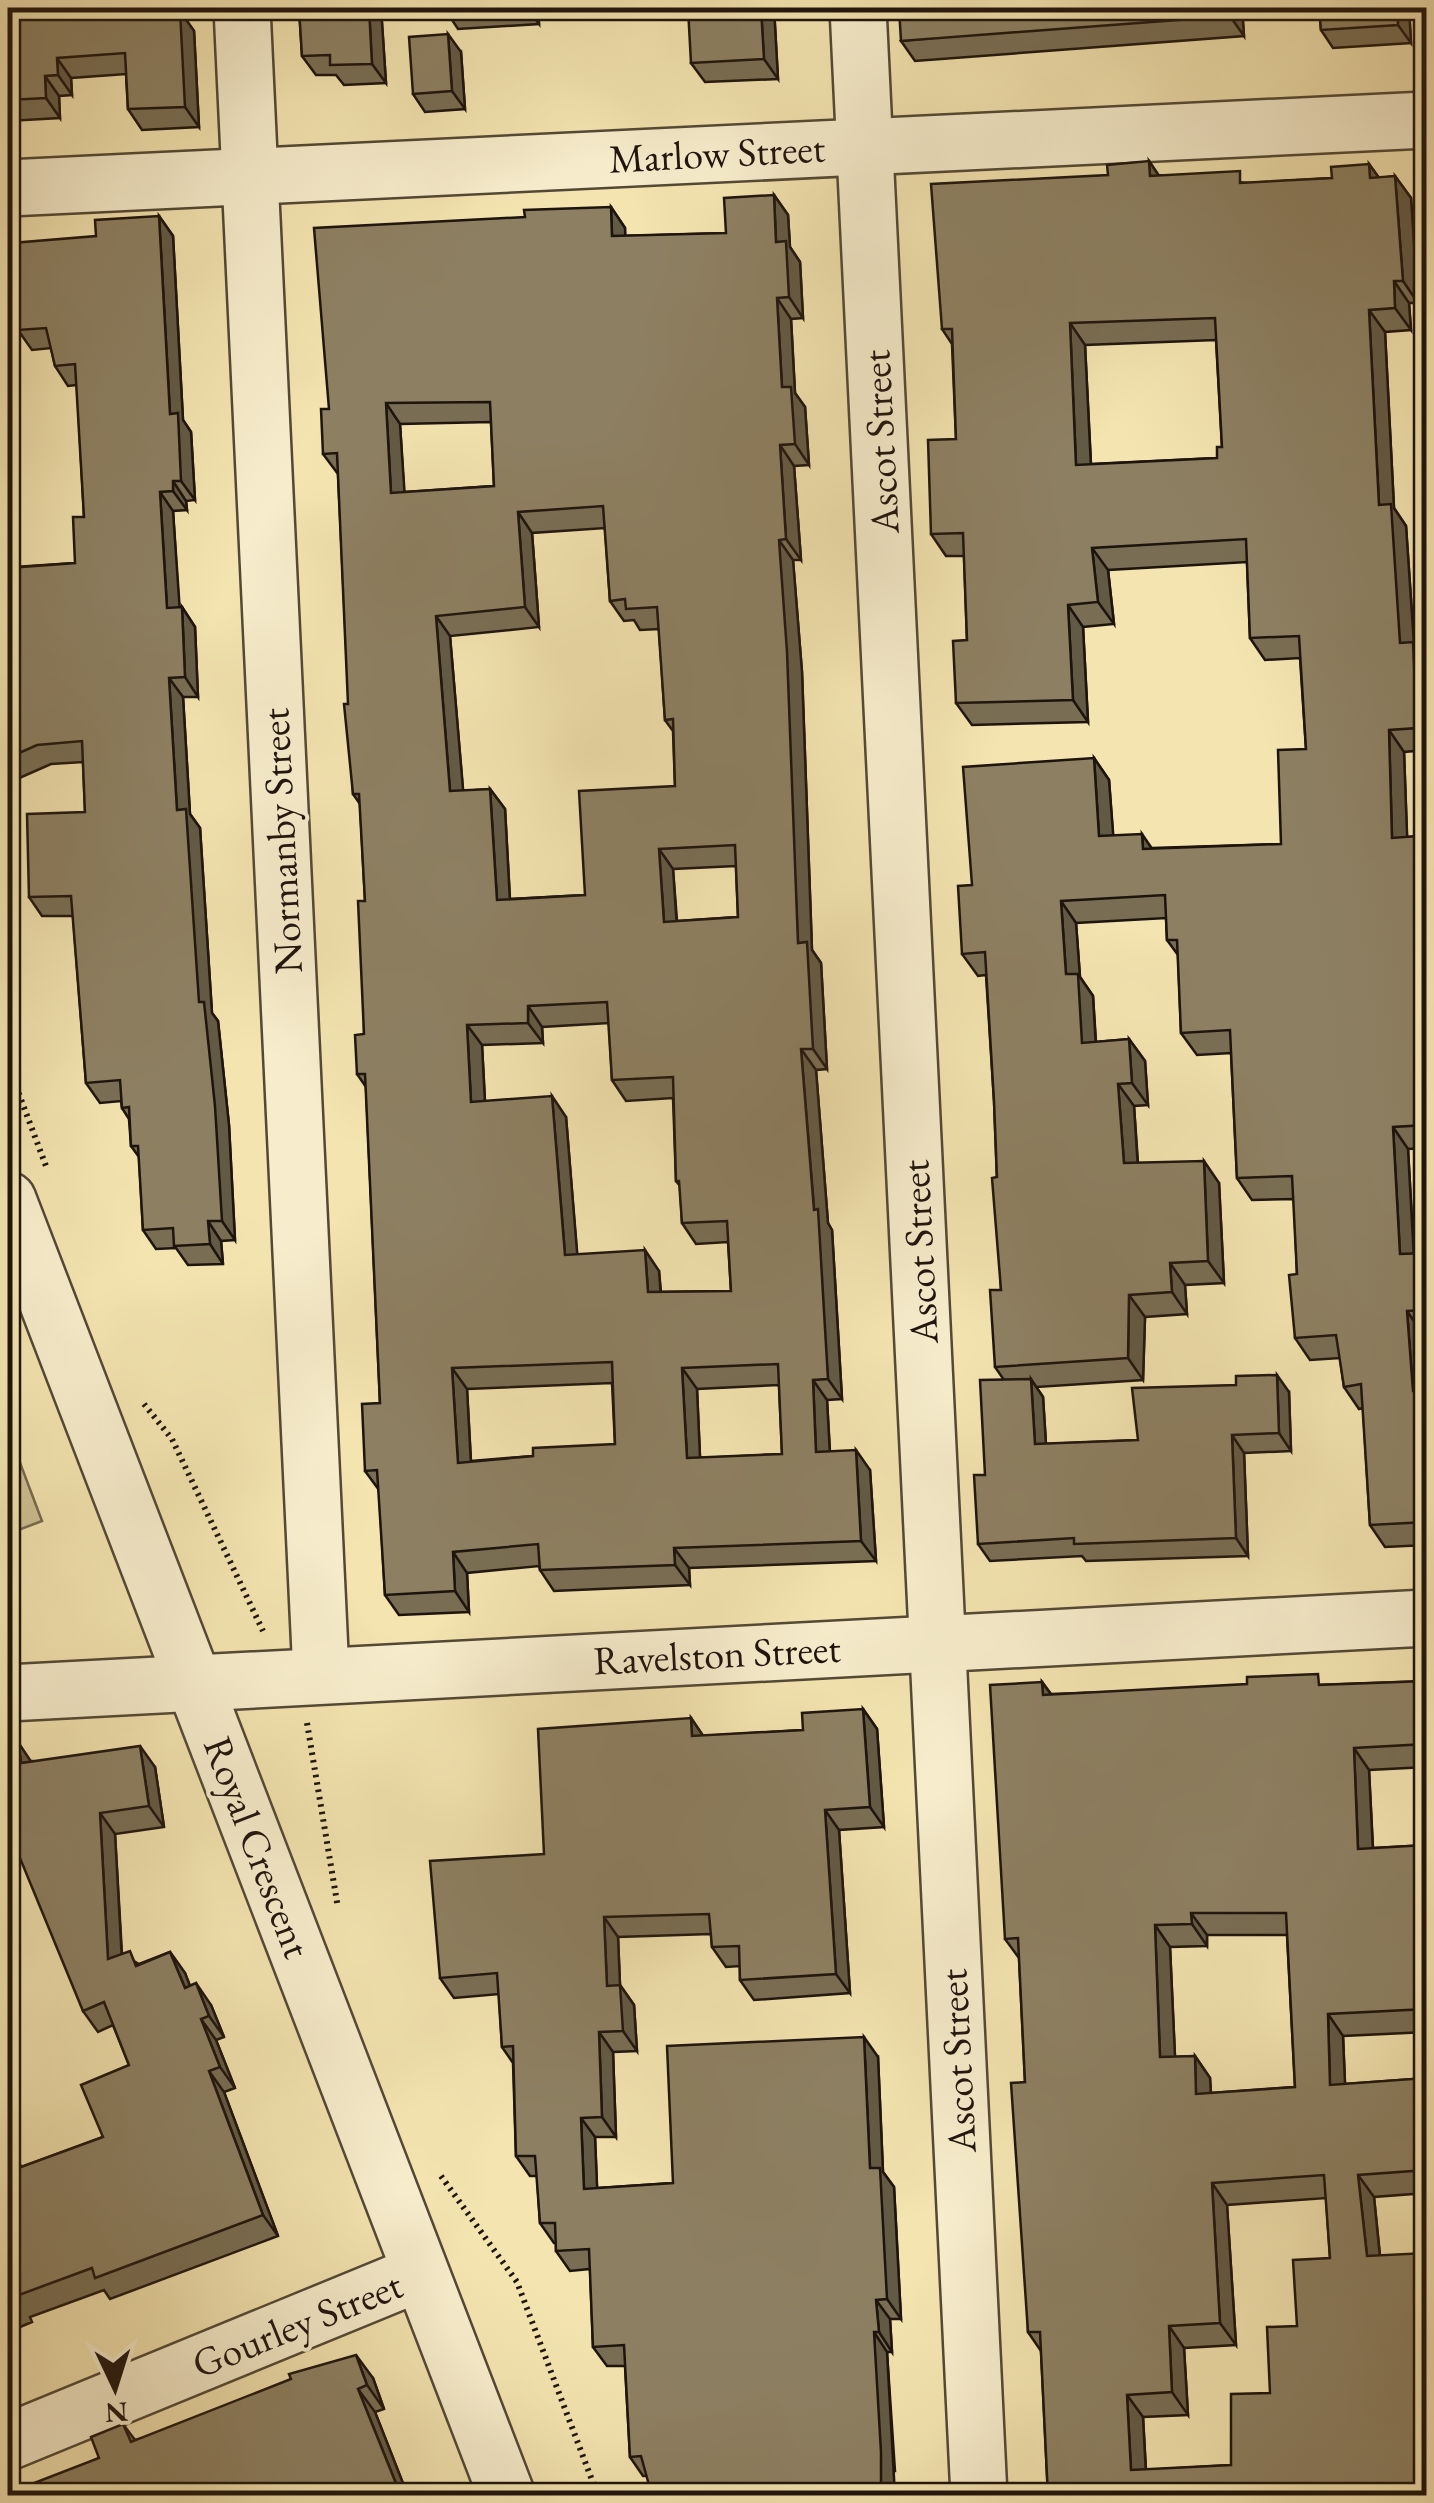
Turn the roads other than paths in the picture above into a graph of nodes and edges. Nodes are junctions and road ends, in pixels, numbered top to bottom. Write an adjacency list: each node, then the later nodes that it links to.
1 (242, 8): 5 (street, Normanby Street)
2 (858, 8): 4 (street, Ascot Street)
3 (1426, 120): 4 (street, Marlow Street)
4 (866, 146): 5 (street, Marlow Street); 9 (street, Ascot Street)
5 (249, 177): 6 (street, Marlow Street); 12 (street, Normanby Street)
6 (8, 188)
7 (8, 1200): 10 (street, Royal Crescent)
8 (1426, 1618): 9 (street, Ravelston Street)
9 (936, 1642): 12 (street, Ravelston Street); 16 (street, Ascot Street)
10 (194, 1682): 11 (street, Ravelston Street); 12 (street, Ravelston Street); 13 (street, Royal Crescent)
11 (8, 1693)
12 (312, 1696)
13 (420, 2273): 14 (street, Gourley Street); 15 (street, Royal Crescent)
14 (8, 2442)
15 (506, 2496)
16 (979, 2496)

